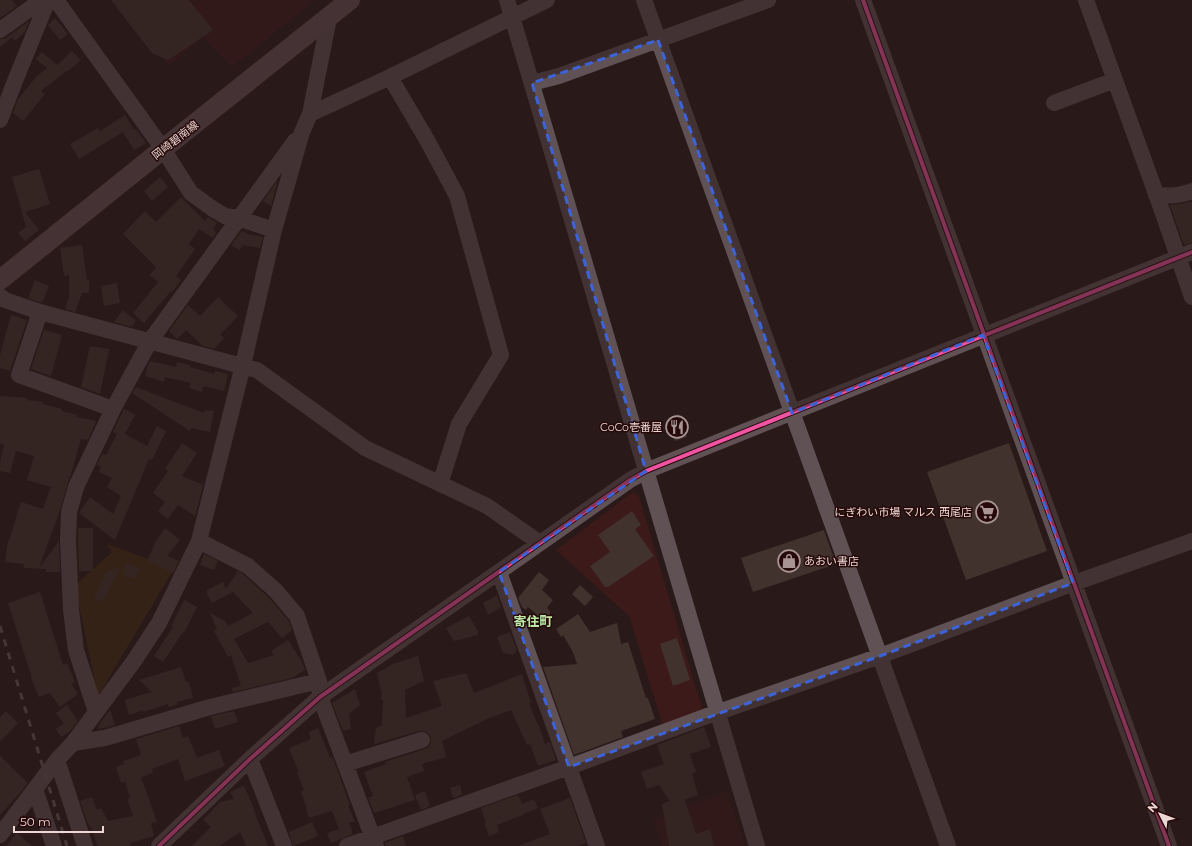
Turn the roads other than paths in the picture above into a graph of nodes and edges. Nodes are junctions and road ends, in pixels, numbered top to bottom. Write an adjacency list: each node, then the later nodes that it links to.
1 (42, 0): 13 (street)
2 (48, 0): 20 (street)
3 (56, 0): 22 (street)
4 (350, 0): 11 (main road, 岡崎碧南線)
5 (507, 0): 12 (street)
6 (546, 0): 12 (street)
7 (644, 0): 14 (street)
8 (768, 0): 14 (street)
9 (863, 0): 32 (street)
10 (1086, 0): 16 (street)
11 (331, 9): 19 (street); 22 (main road, 岡崎碧南線)
12 (512, 17): 15 (street); 17 (street)
13 (0, 30)
14 (658, 40): 17 (street); 36 (street)
15 (390, 77): 19 (street); 38 (street)
16 (1115, 80): 18 (street); 24 (street)
17 (532, 83): 37 (street)
18 (1054, 103)
19 (310, 114): 21 (street)
20 (0, 120)
21 (302, 132): 25 (street); 26 (street)
22 (163, 149): 25 (street); 28 (main road, 岡崎碧南線)
23 (1192, 191): 24 (street)
24 (1156, 195): 27 (street)
25 (238, 218): 26 (street); 33 (street)
26 (274, 230): 34 (street)
27 (1185, 255): 30 (street); 32 (street)
28 (0, 280)
29 (0, 296): 31 (street)
30 (1192, 297)
31 (40, 312): 33 (street); 35 (street)
32 (983, 335): 36 (street); 43 (street)
33 (150, 341): 34 (street); 35 (street)
34 (243, 365): 38 (street); 40 (street)
35 (112, 409): 46 (street)
36 (792, 413): 37 (street); 44 (street)
37 (646, 471): 41 (street); 47 (street)
38 (440, 484): 41 (street)
39 (1192, 540): 43 (street)
40 (199, 541): 45 (street); 46 (street)
41 (540, 543): 42 (street)
42 (499, 572): 45 (street); 53 (street)
43 (1073, 583): 44 (street); 65 (street)
44 (880, 656): 47 (street); 64 (street)
45 (320, 689): 49 (street); 50 (street); 52 (street)
46 (96, 712): 49 (street)
47 (717, 712): 53 (street); 63 (street)
48 (422, 740): 52 (street)
49 (72, 743): 51 (street)
50 (250, 759): 59 (street); 60 (street)
51 (57, 760): 54 (street); 58 (street)
52 (345, 764): 56 (street)
53 (568, 767): 56 (street); 62 (street)
54 (35, 789): 55 (street); 57 (street)
55 (0, 835)
56 (374, 841): 61 (street)
57 (54, 846)
58 (85, 846)
59 (159, 846)
60 (284, 846)
61 (347, 846)
62 (597, 846)
63 (757, 846)
64 (948, 846)
65 (1169, 846)

